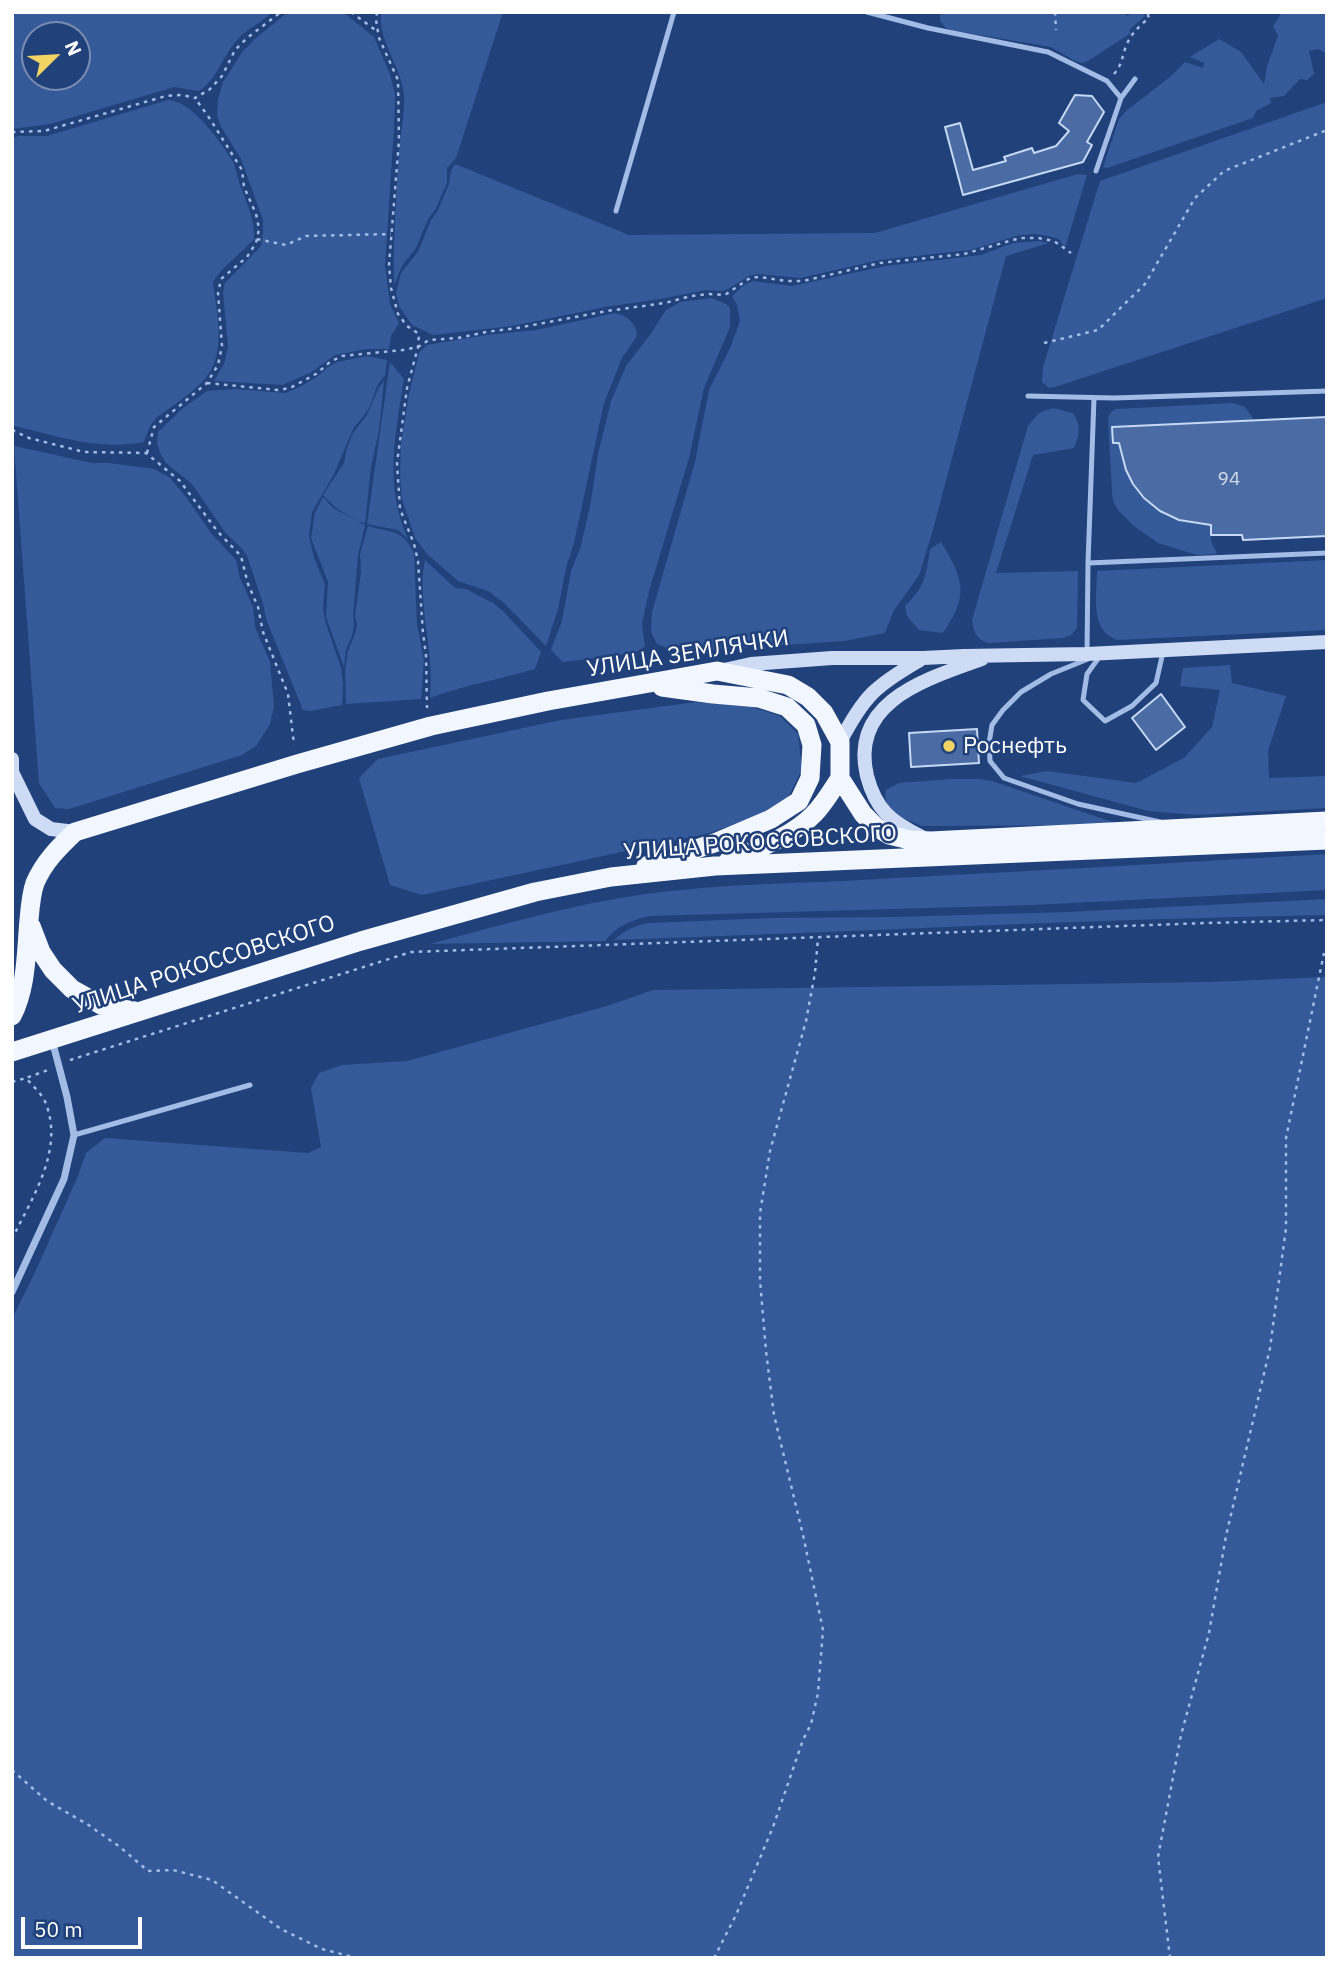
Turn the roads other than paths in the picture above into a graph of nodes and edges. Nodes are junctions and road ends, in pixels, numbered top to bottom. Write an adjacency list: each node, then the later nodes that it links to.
1 (674, 12): 6 (lane)
2 (867, 12): 4 (lane)
3 (1135, 79): 4 (lane)
4 (1121, 98): 5 (lane)
5 (1096, 171)
6 (616, 211)
7 (1327, 391): 9 (lane)
8 (1028, 396): 9 (lane)
9 (1094, 398): 11 (lane)
10 (1327, 553): 11 (lane)
11 (1088, 563): 14 (lane)
12 (1327, 642): 13 (main road, УЛИЦА ЗЕМЛЯЧКИ)
13 (1163, 651): 14 (main road, УЛИЦА ЗЕМЛЯЧКИ); 14 (lane)
14 (1094, 653): 15 (main road, УЛИЦА ЗЕМЛЯЧКИ); 25 (lane)
15 (993, 655): 16 (main road, УЛИЦА ЗЕМЛЯЧКИ); 28 (main road)
16 (923, 658): 17 (main road, УЛИЦА ЗЕМЛЯЧКИ); 19 (main road)
17 (716, 671): 18 (highway, УЛИЦА ЗЕМЛЯЧКИ); 19 (highway)
18 (647, 685): 26 (highway, УЛИЦА ЗЕМЛЯЧКИ); 30 (highway)
19 (840, 742): 22 (highway)
20 (12, 760): 21 (main road)
21 (13, 774): 23 (main road); 26 (main road)
22 (840, 778): 28 (highway, УЛИЦА РОКОССОВСКОГО); 29 (highway)
23 (12, 785)
24 (1327, 821): 25 (highway, УЛИЦА РОКОССОВСКОГО)
25 (1191, 828): 28 (highway, УЛИЦА РОКОССОВСКОГО)
26 (75, 832): 31 (highway)
27 (1327, 840): 29 (highway, УЛИЦА РОКОССОВСКОГО)
28 (931, 842)
29 (715, 866): 30 (highway, УЛИЦА РОКОССОВСКОГО)
30 (611, 877): 32 (highway, УЛИЦА РОКОССОВСКОГО)
31 (29, 921): 32 (highway); 33 (highway)
32 (140, 1012): 34 (highway, УЛИЦА РОКОССОВСКОГО)
33 (12, 1016)
34 (52, 1040): 35 (highway, УЛИЦА РОКОССОВСКОГО); 37 (street)
35 (12, 1052)
36 (250, 1085): 37 (lane)
37 (74, 1135): 38 (street)
38 (12, 1292)

